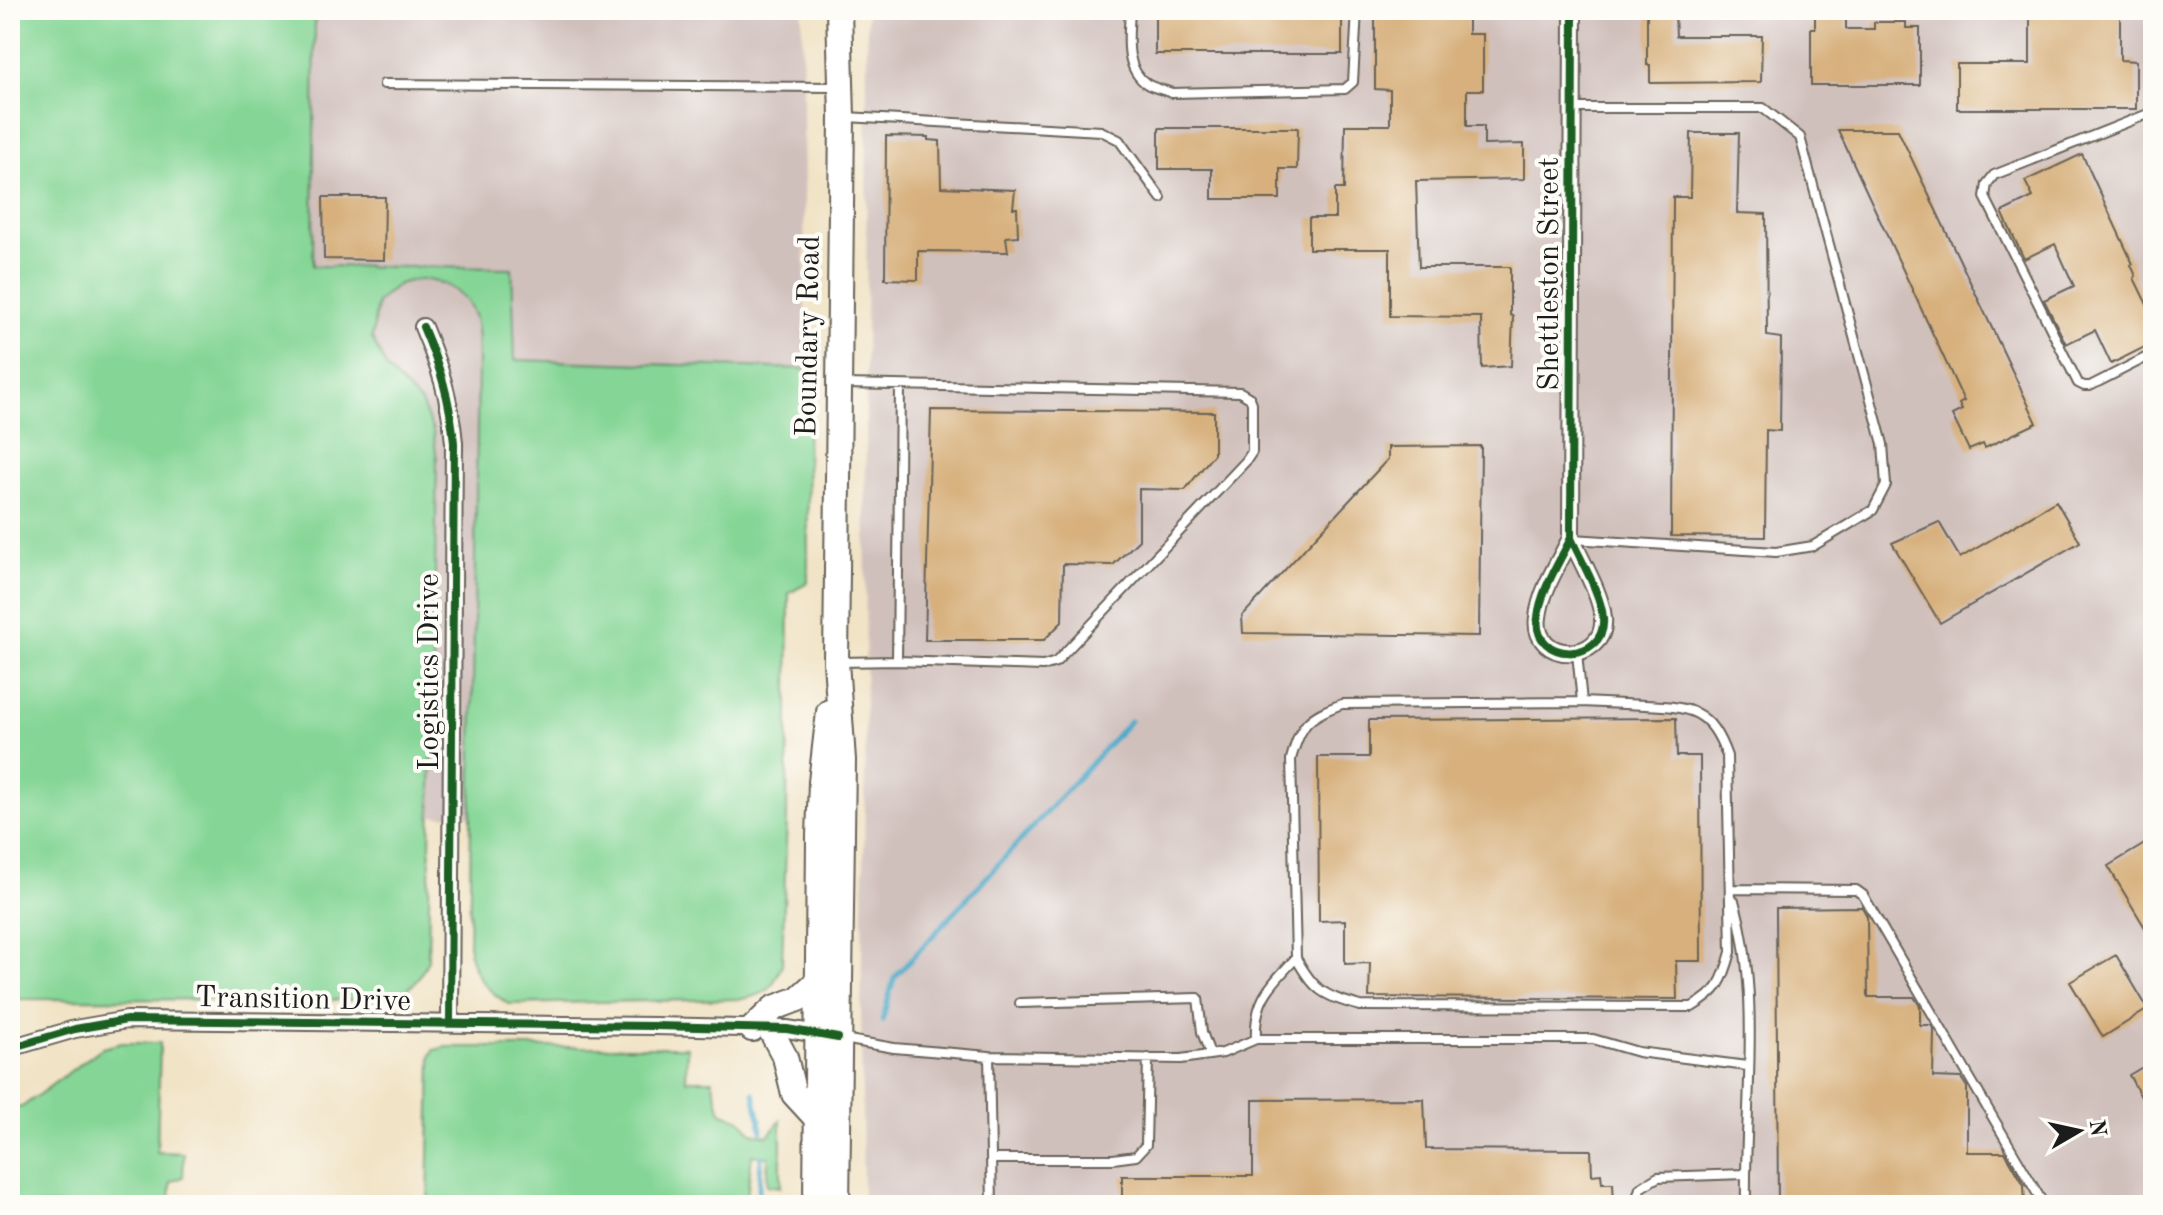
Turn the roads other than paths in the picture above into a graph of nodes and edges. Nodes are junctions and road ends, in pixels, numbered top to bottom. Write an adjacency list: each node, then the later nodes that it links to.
1 (839, 10): 6 (main road, Boundary Road)
2 (1130, 10): 3 (lane)
3 (1357, 10)
4 (1573, 10): 7 (street, Shettleston Street)
5 (384, 84): 6 (lane)
6 (841, 87): 9 (main road, Boundary Road)
7 (1573, 108): 15 (street, Shettleston Street); 15 (lane)
8 (2153, 112): 12 (lane)
9 (842, 117): 10 (lane); 13 (main road, Boundary Road)
10 (1161, 198)
11 (423, 327): 24 (street, Logistics Drive)
12 (2153, 354)
13 (838, 384): 14 (lane); 18 (main road, Boundary Road)
14 (900, 386): 17 (lane); 17 (lane)
15 (1571, 538): 16 (street, Shettleston Street); 16 (street, Shettleston Street)
16 (1577, 653): 19 (lane)
17 (897, 661): 18 (lane)
18 (836, 662): 22 (main road, Boundary Road); 26 (main road, Boundary Road)
19 (1582, 702): 20 (lane); 21 (lane)
20 (1730, 889): 21 (lane); 32 (lane); 41 (lane)
21 (1296, 958): 27 (lane)
22 (818, 981): 25 (main road); 26 (main road, Boundary Road)
23 (1020, 1003): 29 (lane)
24 (450, 1023): 25 (street, Transition Drive); 28 (street, Transition Drive)
25 (761, 1029): 26 (street, Transition Drive); 33 (main road)
26 (828, 1036): 30 (lane); 33 (main road, Boundary Road); 37 (main road, Boundary Road)
27 (1256, 1039): 29 (lane); 32 (lane)
28 (10, 1048)
29 (1210, 1054): 31 (lane)
30 (989, 1056): 31 (lane); 34 (lane)
31 (1148, 1058): 34 (lane)
32 (1747, 1066): 35 (lane)
33 (817, 1119): 36 (main road, Boundary Road)
34 (991, 1159): 38 (lane)
35 (1745, 1174): 39 (lane); 40 (lane)
36 (816, 1205)
37 (837, 1205)
38 (992, 1205)
39 (1635, 1205)
40 (1746, 1205)
41 (2044, 1205)

